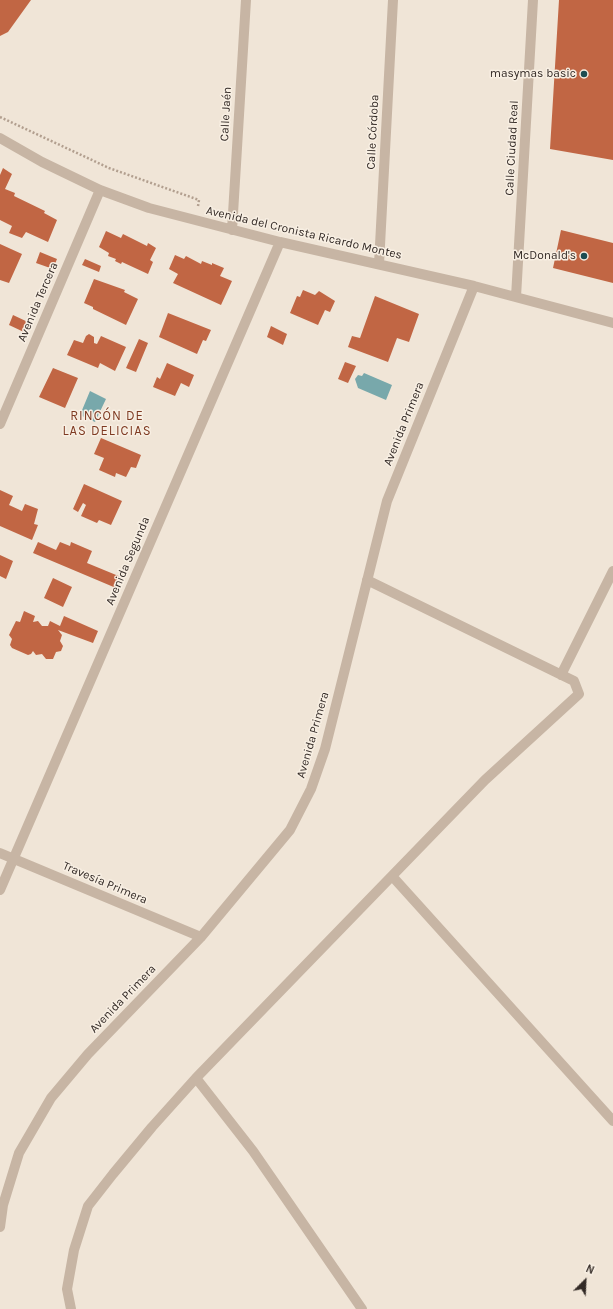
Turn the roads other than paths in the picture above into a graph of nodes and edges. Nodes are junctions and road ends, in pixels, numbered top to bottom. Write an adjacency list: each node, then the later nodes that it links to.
1 (246, 0): 6 (street, Calle Jaén)
2 (393, 0): 8 (street, Calle Córdoba)
3 (533, 0): 10 (street, Calle Ciudad Real)
4 (0, 138): 5 (street, Avenida del Cronista Ricardo Montes)
5 (100, 190): 6 (street, Avenida del Cronista Ricardo Montes); 12 (street, Avenida Tercera)
6 (232, 230): 7 (street, Avenida del Cronista Ricardo Montes)
7 (280, 242): 8 (street, Avenida del Cronista Ricardo Montes); 17 (street, Avenida Segunda)
8 (379, 264): 9 (street, Avenida del Cronista Ricardo Montes)
9 (474, 286): 10 (street, Avenida del Cronista Ricardo Montes); 14 (street, Avenida Primera)
10 (516, 297): 11 (street, Avenida del Cronista Ricardo Montes)
11 (613, 323)
12 (0, 424)
13 (613, 571): 15 (street)
14 (367, 580): 15 (street); 20 (street, Avenida Primera)
15 (561, 675): 18 (street)
16 (0, 852): 17 (street, Travesía Primera)
17 (14, 858): 19 (street, Avenida Segunda); 20 (street, Travesía Primera)
18 (392, 876): 21 (street); 22 (street)
19 (0, 890)
20 (201, 936): 23 (street, Avenida Primera)
21 (196, 1078): 24 (street); 25 (street)
22 (613, 1121)
23 (0, 1227)
24 (71, 1309)
25 (362, 1309)

